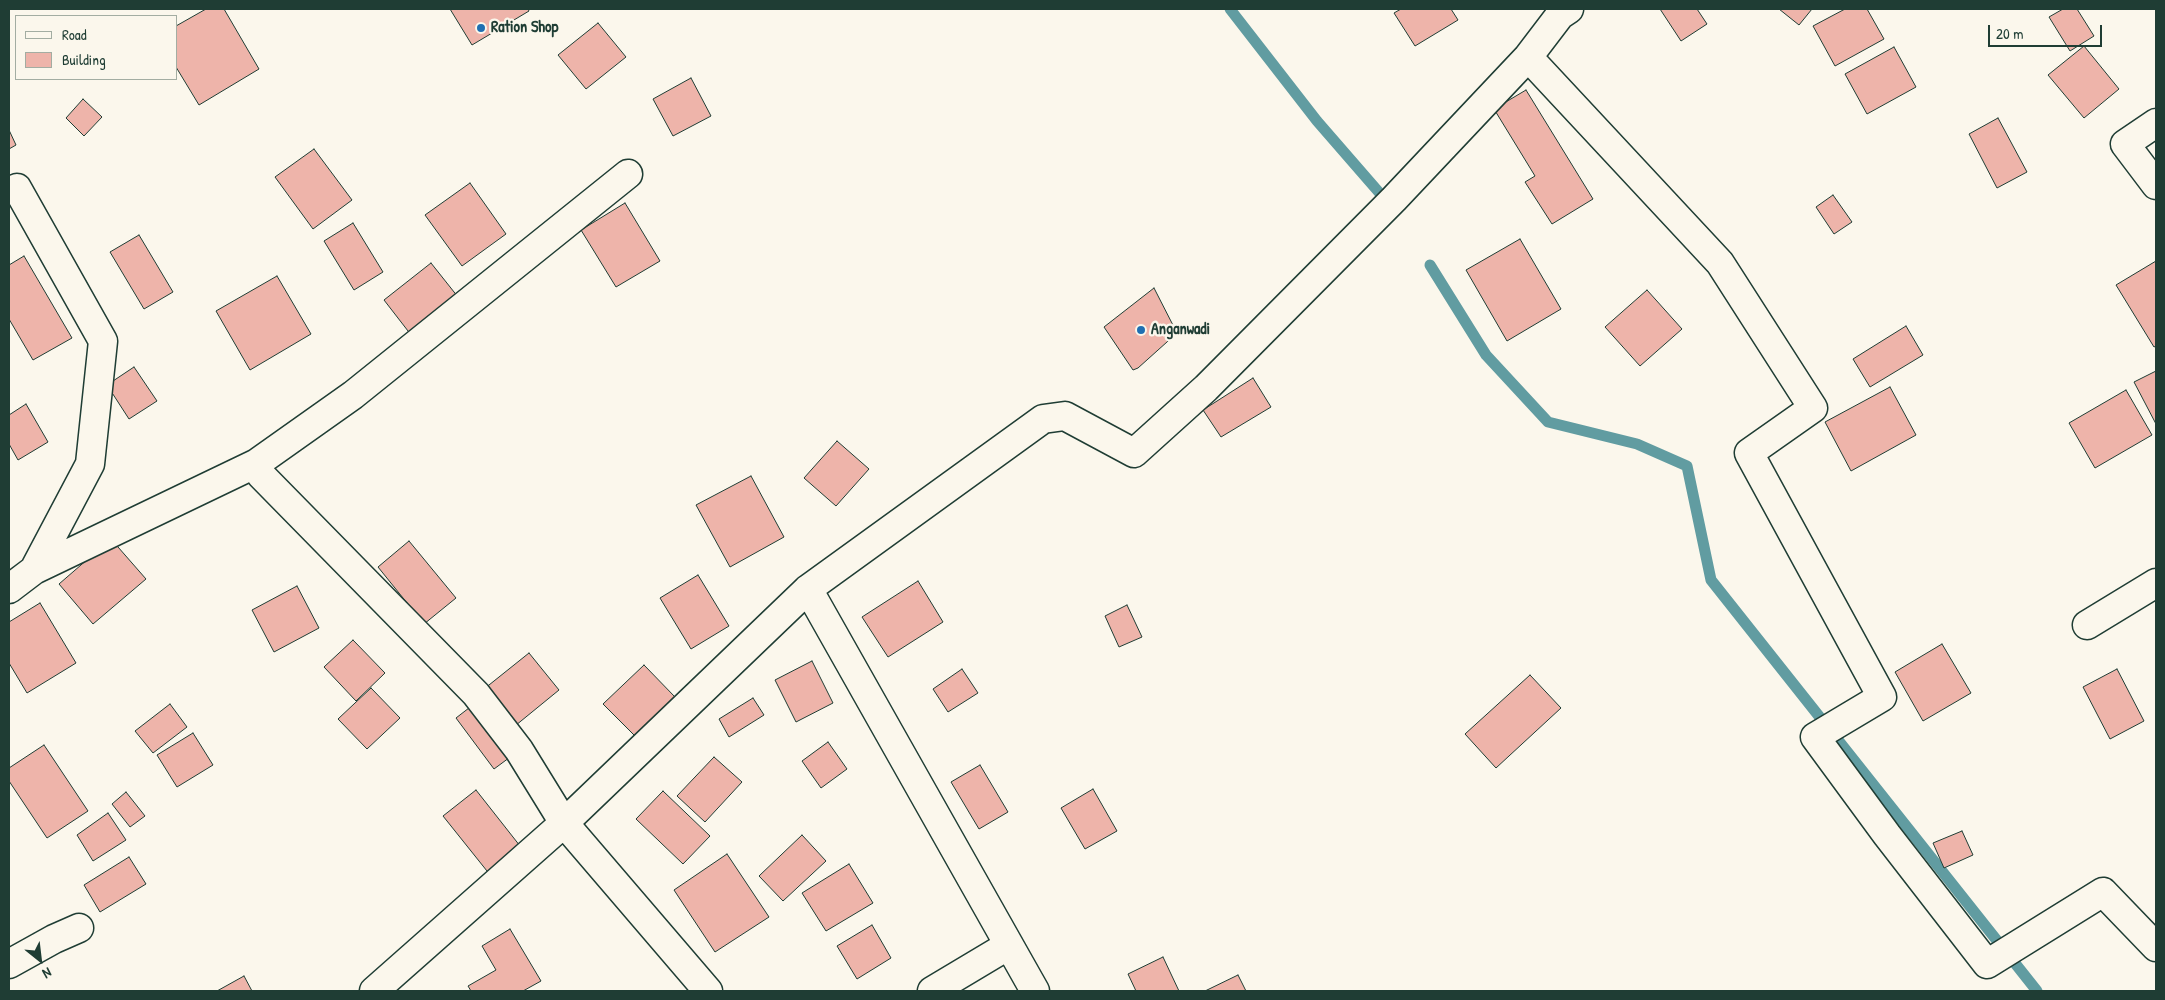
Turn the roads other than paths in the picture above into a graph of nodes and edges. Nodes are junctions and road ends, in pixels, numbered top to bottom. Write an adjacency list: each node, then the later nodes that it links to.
1 (1569, 9): 2 (street)
2 (1528, 57): 11 (street); 16 (street)
3 (2156, 123): 5 (street)
4 (628, 174): 7 (street)
5 (2156, 185)
6 (17, 188): 8 (street)
7 (258, 463): 8 (street); 13 (street)
8 (34, 570): 10 (street)
9 (2156, 583): 12 (street)
10 (9, 588)
11 (808, 589): 13 (street); 15 (street)
12 (2087, 625)
13 (564, 823): 18 (street); 19 (street)
14 (79, 928): 17 (street)
15 (1009, 945): 20 (street); 21 (street)
16 (2156, 947)
17 (9, 964)
18 (374, 991)
19 (708, 991)
20 (932, 991)
21 (1035, 991)

